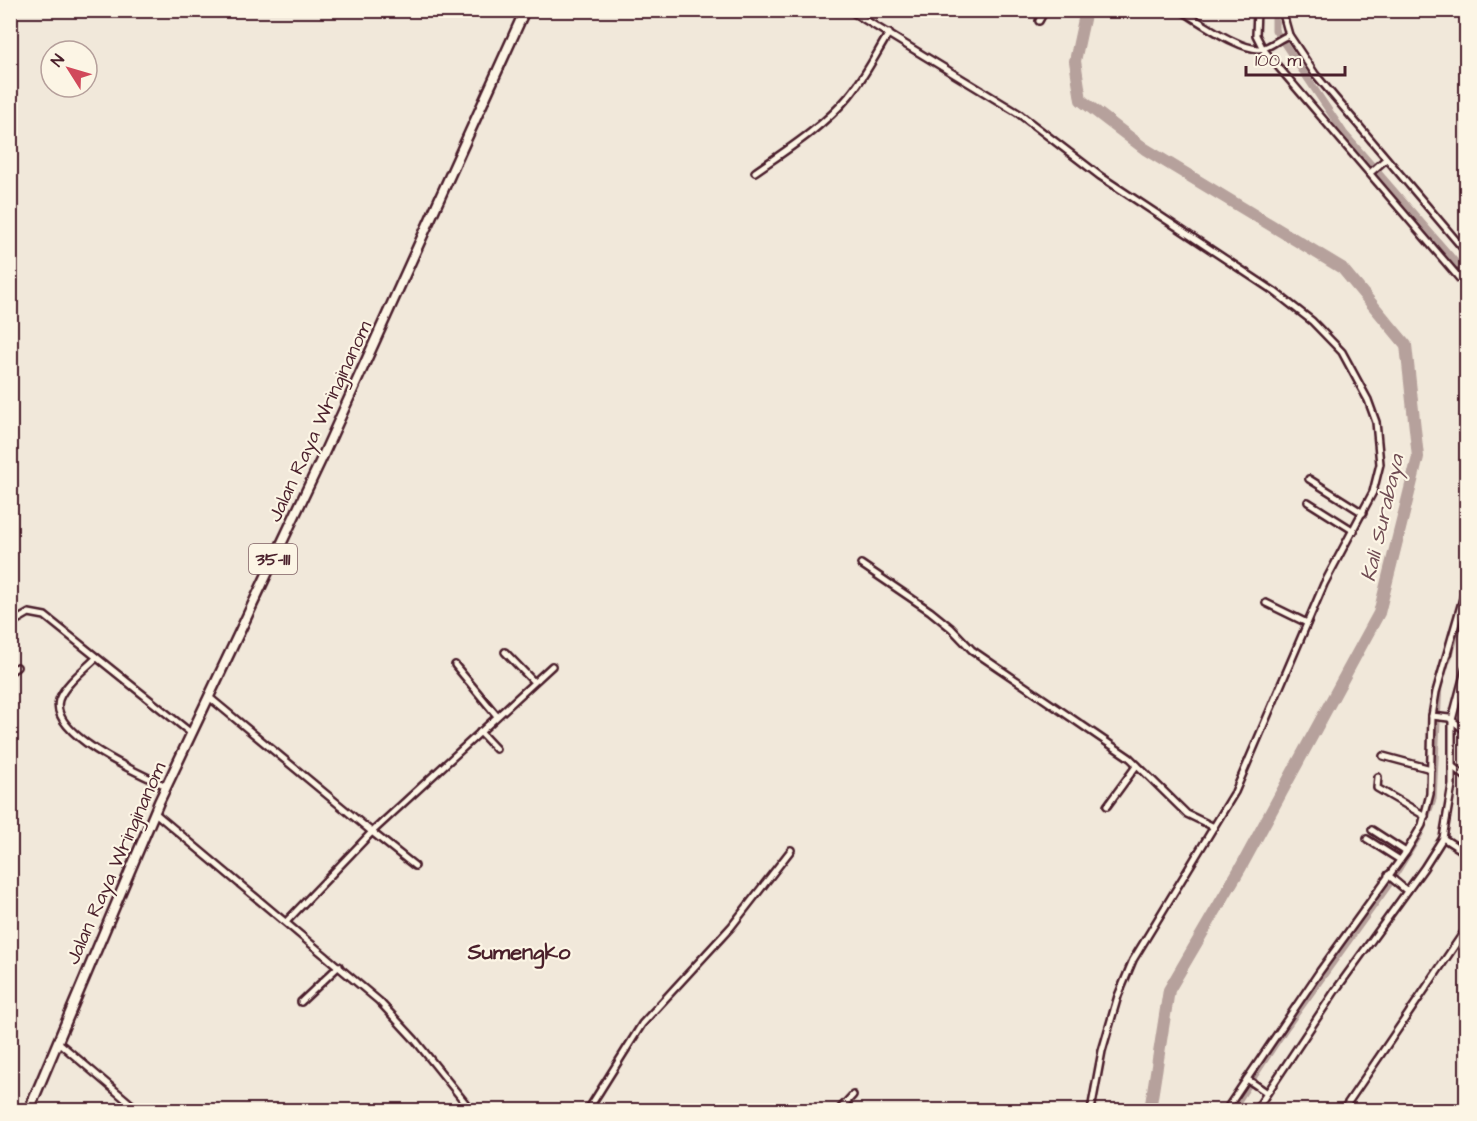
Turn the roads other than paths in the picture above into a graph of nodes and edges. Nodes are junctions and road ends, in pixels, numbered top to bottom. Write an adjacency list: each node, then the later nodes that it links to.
1 (525, 10): 33 (main road, Jalan Raya Wringinanom / 35-111)
2 (849, 10): 8 (street)
3 (1045, 10): 7 (street)
4 (1179, 10): 10 (street)
5 (1257, 10): 10 (street)
6 (1282, 10): 9 (street)
7 (1039, 21)
8 (889, 33): 12 (street); 18 (street)
9 (1287, 36): 10 (street); 11 (street)
10 (1264, 48): 13 (street)
11 (1384, 160): 13 (street); 14 (street)
12 (755, 172)
13 (1371, 172): 15 (street)
14 (1466, 249)
15 (1467, 286)
16 (1308, 479): 18 (street)
17 (1308, 502): 19 (street)
18 (1363, 513): 19 (street)
19 (1354, 531): 23 (street)
20 (861, 564): 42 (street)
21 (1467, 588): 35 (street)
22 (1266, 603): 23 (street)
23 (1307, 623): 51 (street)
24 (10, 624): 26 (street)
25 (506, 652): 32 (street)
26 (96, 658): 39 (street); 47 (street)
27 (455, 665): 34 (street)
28 (552, 666): 32 (street)
29 (17, 667): 31 (street)
30 (1467, 667): 36 (street)
31 (10, 672)
32 (533, 681): 34 (street)
33 (209, 697): 39 (main road, Jalan Raya Wringinanom / 35-111); 53 (street)
34 (497, 716): 38 (street)
35 (1433, 716): 36 (street); 44 (street)
36 (1450, 719): 37 (street); 43 (street)
37 (1467, 731)
38 (480, 732): 40 (street); 53 (street)
39 (191, 733): 47 (main road, Jalan Raya Wringinanom / 35-111)
40 (496, 750)
41 (1383, 756): 44 (street)
42 (1137, 765): 48 (street); 51 (street)
43 (1453, 766): 46 (street); 54 (street)
44 (1431, 769): 50 (street)
45 (1378, 777): 50 (street)
46 (1467, 777)
47 (166, 786): 49 (main road, Jalan Raya Wringinanom / 35-111)
48 (1107, 806)
49 (154, 812): 63 (street); 67 (main road, Jalan Raya Wringinanom / 35-111)
50 (1425, 816): 57 (street)
51 (1214, 827): 79 (street)
52 (1372, 830): 57 (street)
53 (372, 832): 60 (street); 63 (street)
54 (1443, 838): 58 (street); 62 (street)
55 (1367, 839): 59 (street)
56 (791, 850): 75 (street)
57 (1406, 852): 59 (street)
58 (1467, 853)
59 (1400, 860): 61 (street)
60 (415, 866)
61 (1389, 876): 62 (street); 68 (street)
62 (1405, 889): 69 (street)
63 (286, 922): 65 (street)
64 (1467, 929): 81 (street)
65 (339, 966): 66 (street); 74 (street)
66 (302, 1002)
67 (57, 1041): 72 (main road, Jalan Raya Wringinanom / 35-111); 73 (street)
68 (1248, 1080): 69 (street); 80 (street)
69 (1264, 1090): 71 (street)
70 (853, 1095): 78 (street)
71 (1259, 1109)
72 (29, 1110)
73 (138, 1110)
74 (471, 1110)
75 (588, 1110)
76 (711, 1110): 77 (street)
77 (720, 1110)
78 (839, 1110)
79 (1091, 1110)
80 (1226, 1110)
81 (1343, 1110)

